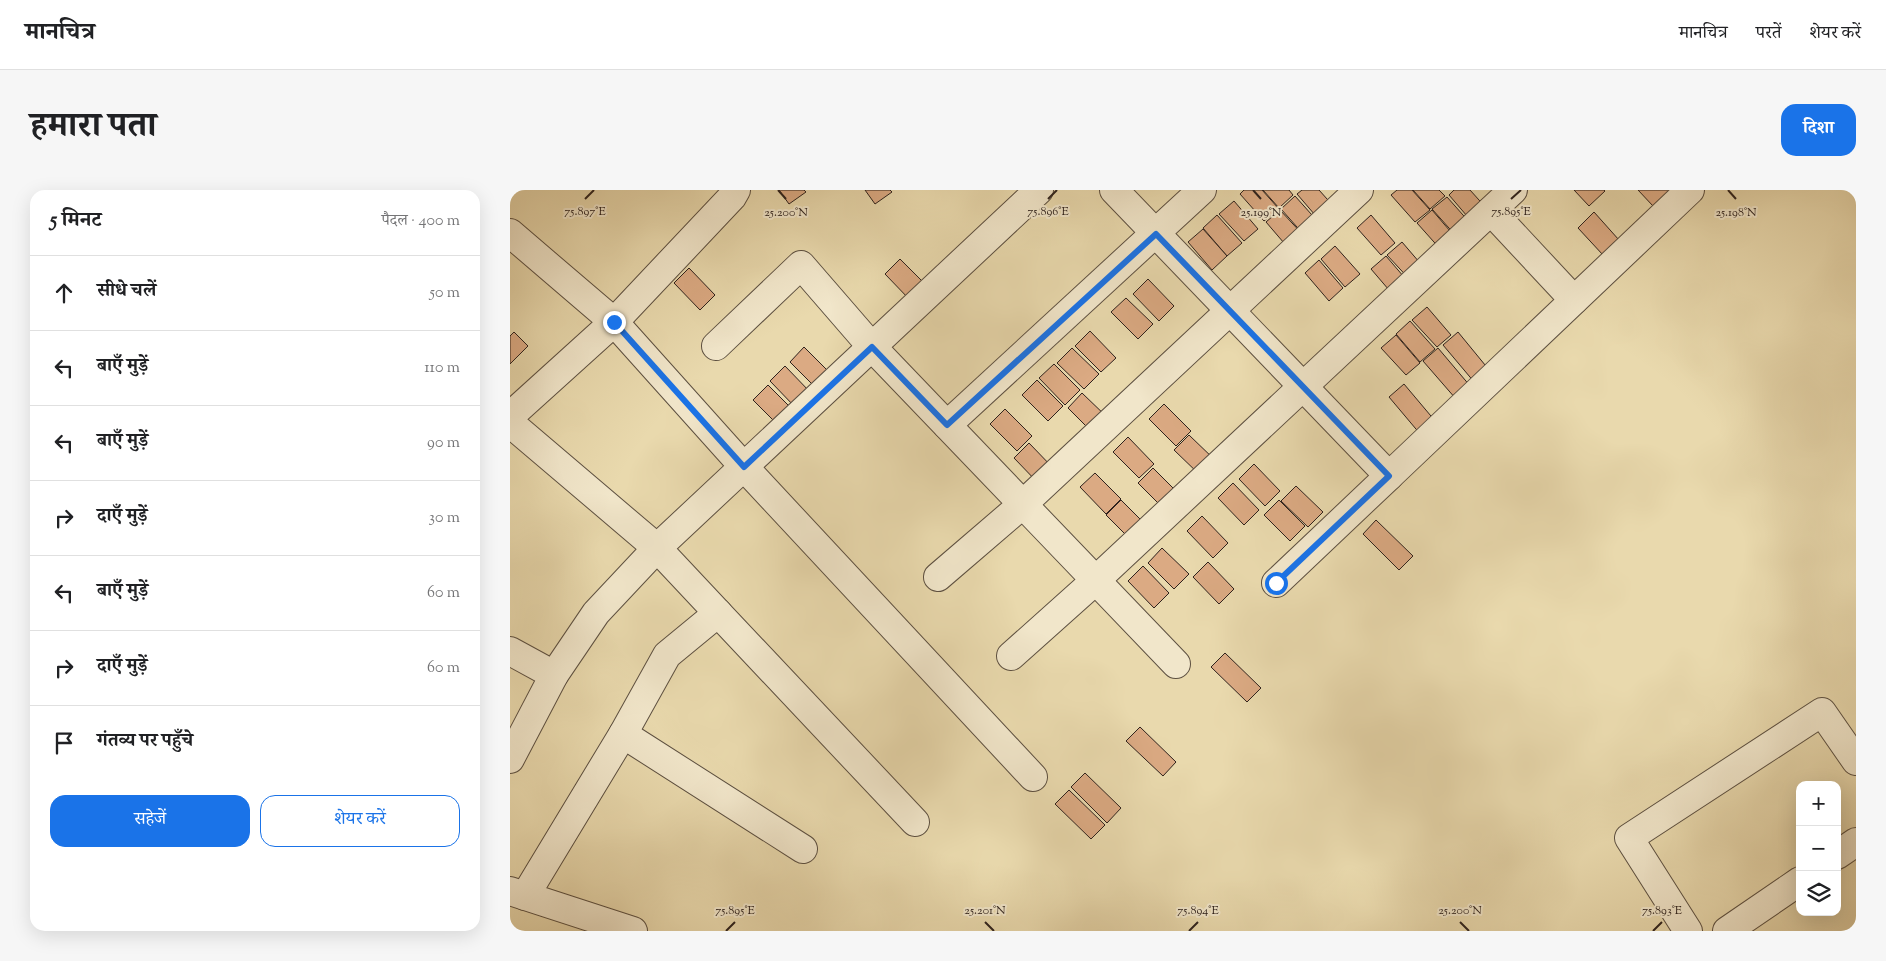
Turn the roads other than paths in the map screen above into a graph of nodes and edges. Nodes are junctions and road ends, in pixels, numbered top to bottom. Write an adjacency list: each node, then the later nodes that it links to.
1 (736, 190): 13 (street)
2 (1039, 190): 15 (street)
3 (1114, 190): 10 (street)
4 (1202, 190): 10 (street)
5 (1359, 190): 12 (street)
6 (1512, 190): 8 (street)
7 (1690, 190): 11 (street)
8 (1490, 211): 11 (street); 16 (street)
9 (510, 233): 13 (street)
10 (1156, 234): 12 (street); 19 (street)
11 (1574, 300): 21 (street)
12 (1230, 310): 16 (street); 22 (street)
13 (614, 322): 17 (street); 20 (street)
14 (716, 346): 15 (street)
15 (872, 347): 19 (street); 20 (street)
16 (1303, 386): 21 (street); 25 (street)
17 (510, 416)
18 (510, 424): 23 (street)
19 (947, 425): 22 (street)
20 (744, 467): 23 (street); 35 (street)
21 (1389, 476): 26 (street)
22 (1023, 504): 24 (street); 25 (street)
23 (657, 548): 27 (street); 31 (street)
24 (938, 577)
25 (1096, 580): 29 (street); 30 (street)
26 (1276, 583)
27 (718, 613): 32 (street); 36 (street)
28 (510, 651): 31 (street)
29 (1012, 656)
30 (1176, 664)
31 (554, 675): 33 (street)
32 (623, 734): 38 (street); 41 (street)
33 (510, 759)
34 (1856, 761): 43 (street)
35 (1033, 777)
36 (915, 822)
37 (1856, 842): 39 (street)
38 (803, 849)
39 (1841, 852)
40 (1796, 884): 44 (street)
41 (517, 893): 42 (street)
42 (633, 931)
43 (1688, 931)
44 (1727, 931)

